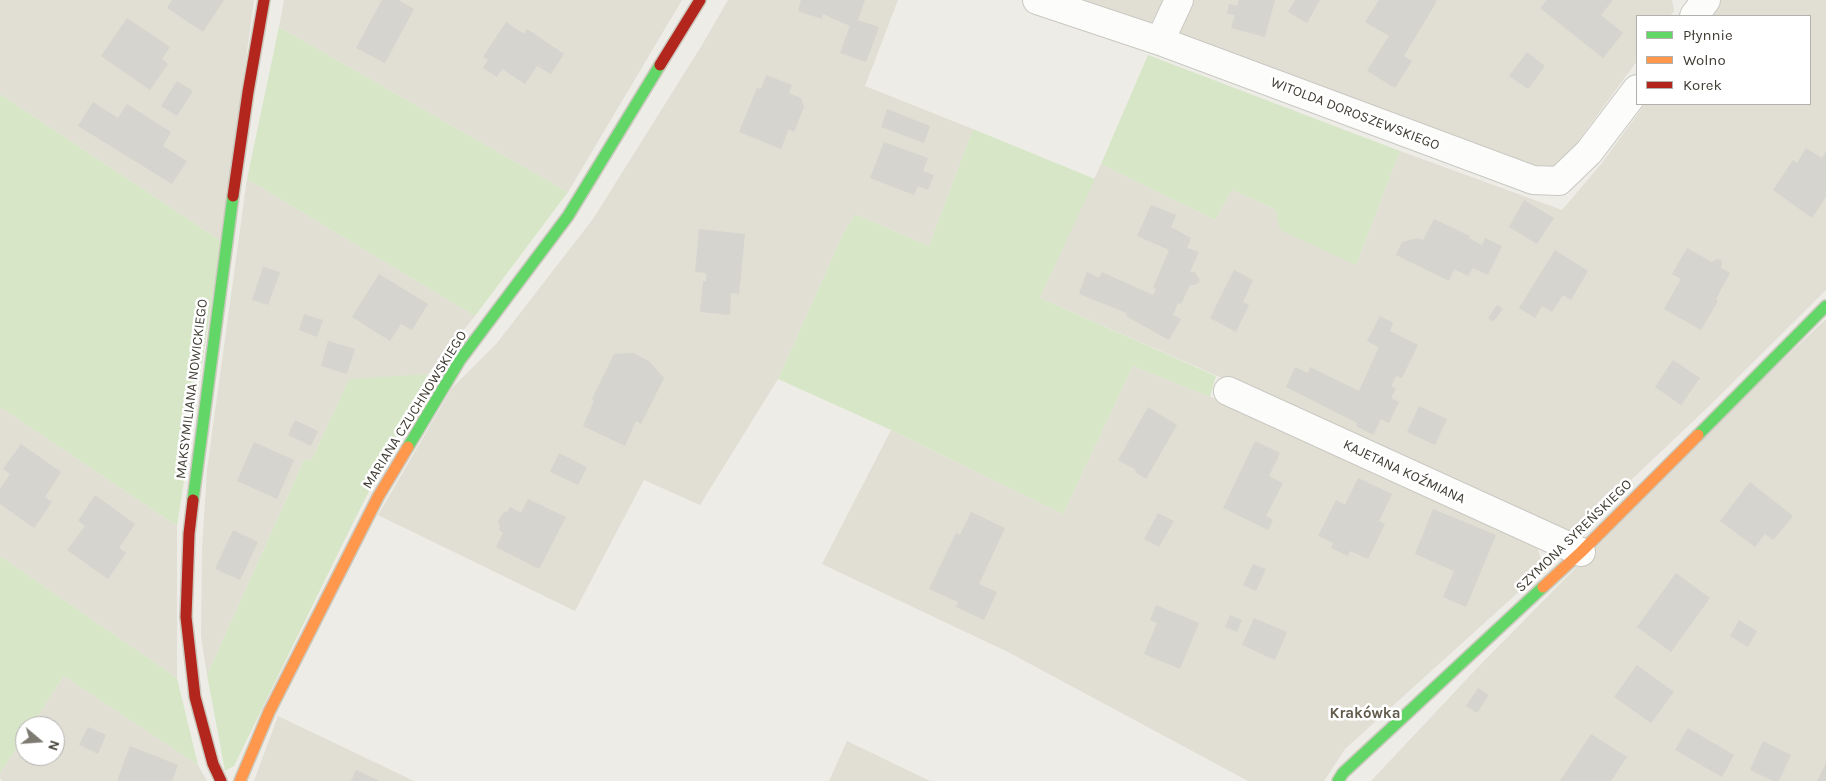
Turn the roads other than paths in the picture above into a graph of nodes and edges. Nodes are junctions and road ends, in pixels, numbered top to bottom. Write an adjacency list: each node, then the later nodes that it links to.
1 (264, 0): 10 (street, MAKSYMILIANA NOWICKIEGO)
2 (700, 0): 11 (street, MARIANA CZUCHNOWSKIEGO)
3 (1037, 0): 5 (street, WITOLDA DOROSZEWSKIEGO)
4 (1179, 0): 5 (street)
5 (1160, 41): 6 (street, WITOLDA DOROSZEWSKIEGO)
6 (1636, 90)
7 (1826, 306): 9 (street, SZYMONA SYREŃSKIEGO)
8 (1228, 391): 9 (street, KAJETANA KOŹMIANA)
9 (1581, 552): 12 (street, SZYMONA SYREŃSKIEGO)
10 (220, 781)
11 (240, 781)
12 (1338, 781)

